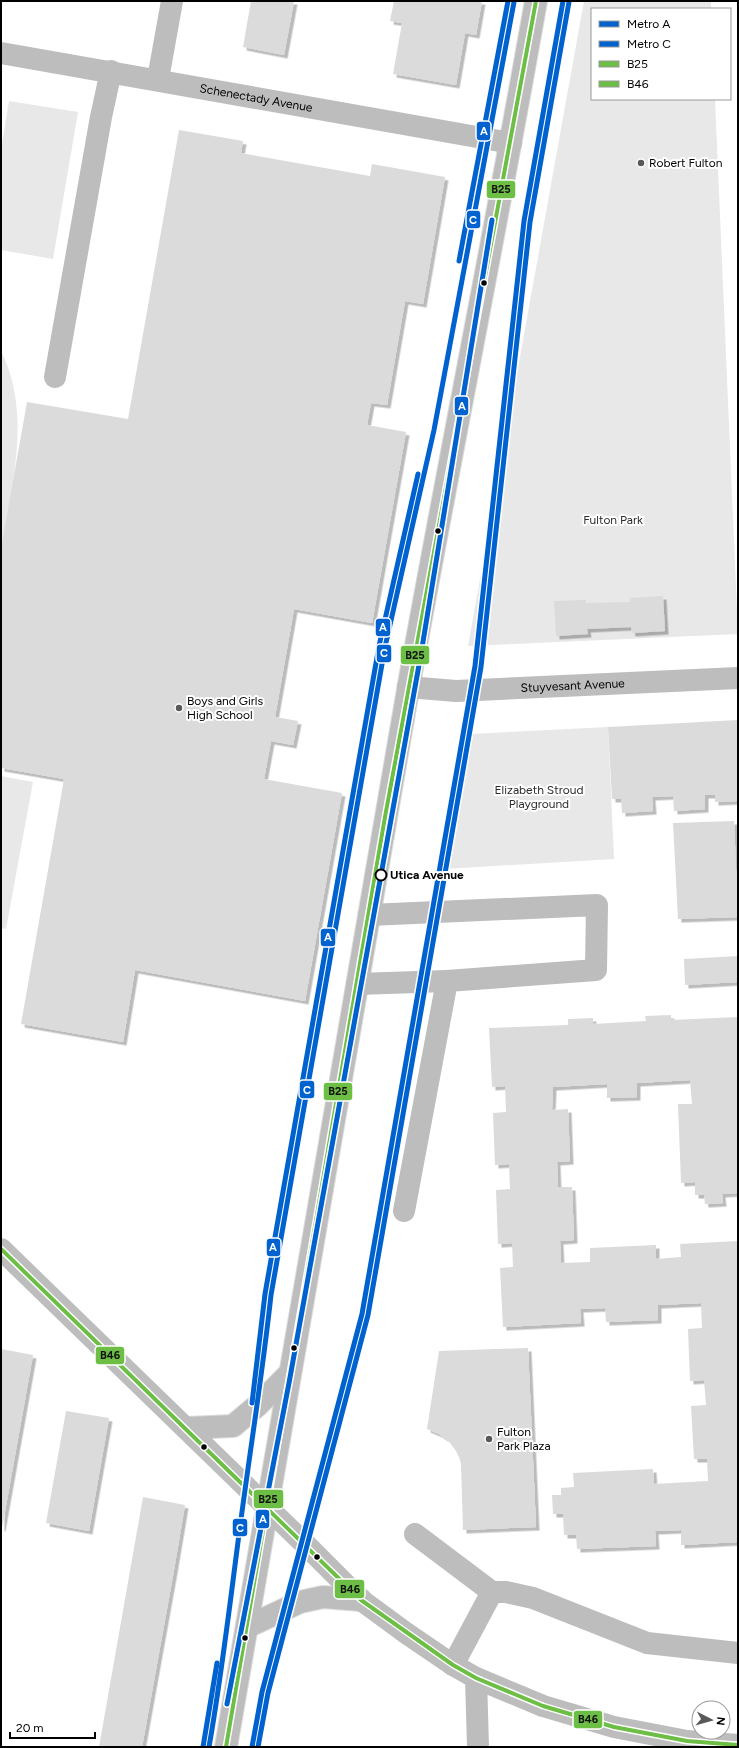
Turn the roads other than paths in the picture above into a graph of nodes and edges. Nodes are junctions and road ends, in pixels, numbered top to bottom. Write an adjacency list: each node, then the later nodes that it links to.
1 (172, 1): 5 (main road)
2 (536, 1): 6 (main road)
3 (1, 53): 4 (main road, Schenectady Avenue)
4 (111, 72): 5 (main road, Schenectady Avenue); 7 (main road)
5 (158, 79): 6 (main road, Schenectady Avenue)
6 (511, 143): 9 (main road)
7 (55, 377)
8 (738, 678): 9 (main road, Stuyvesant Avenue)
9 (408, 687): 10 (main road)
10 (369, 915): 11 (main road); 12 (main road)
11 (447, 981): 12 (main road); 13 (main road)
12 (357, 984): 15 (main road)
13 (404, 1211)
14 (1, 1249): 16 (main road)
15 (290, 1373): 16 (main road); 17 (main road)
16 (187, 1428): 17 (main road)
17 (269, 1508): 20 (main road); 21 (main road)
18 (415, 1534): 19 (main road)
19 (492, 1592): 22 (main road); 23 (main road)
20 (361, 1600): 21 (main road); 23 (main road)
21 (247, 1627): 26 (main road)
22 (738, 1653)
23 (453, 1665): 24 (main road)
24 (476, 1678): 25 (main road); 27 (main road)
25 (738, 1745)
26 (226, 1747)
27 (478, 1747)

